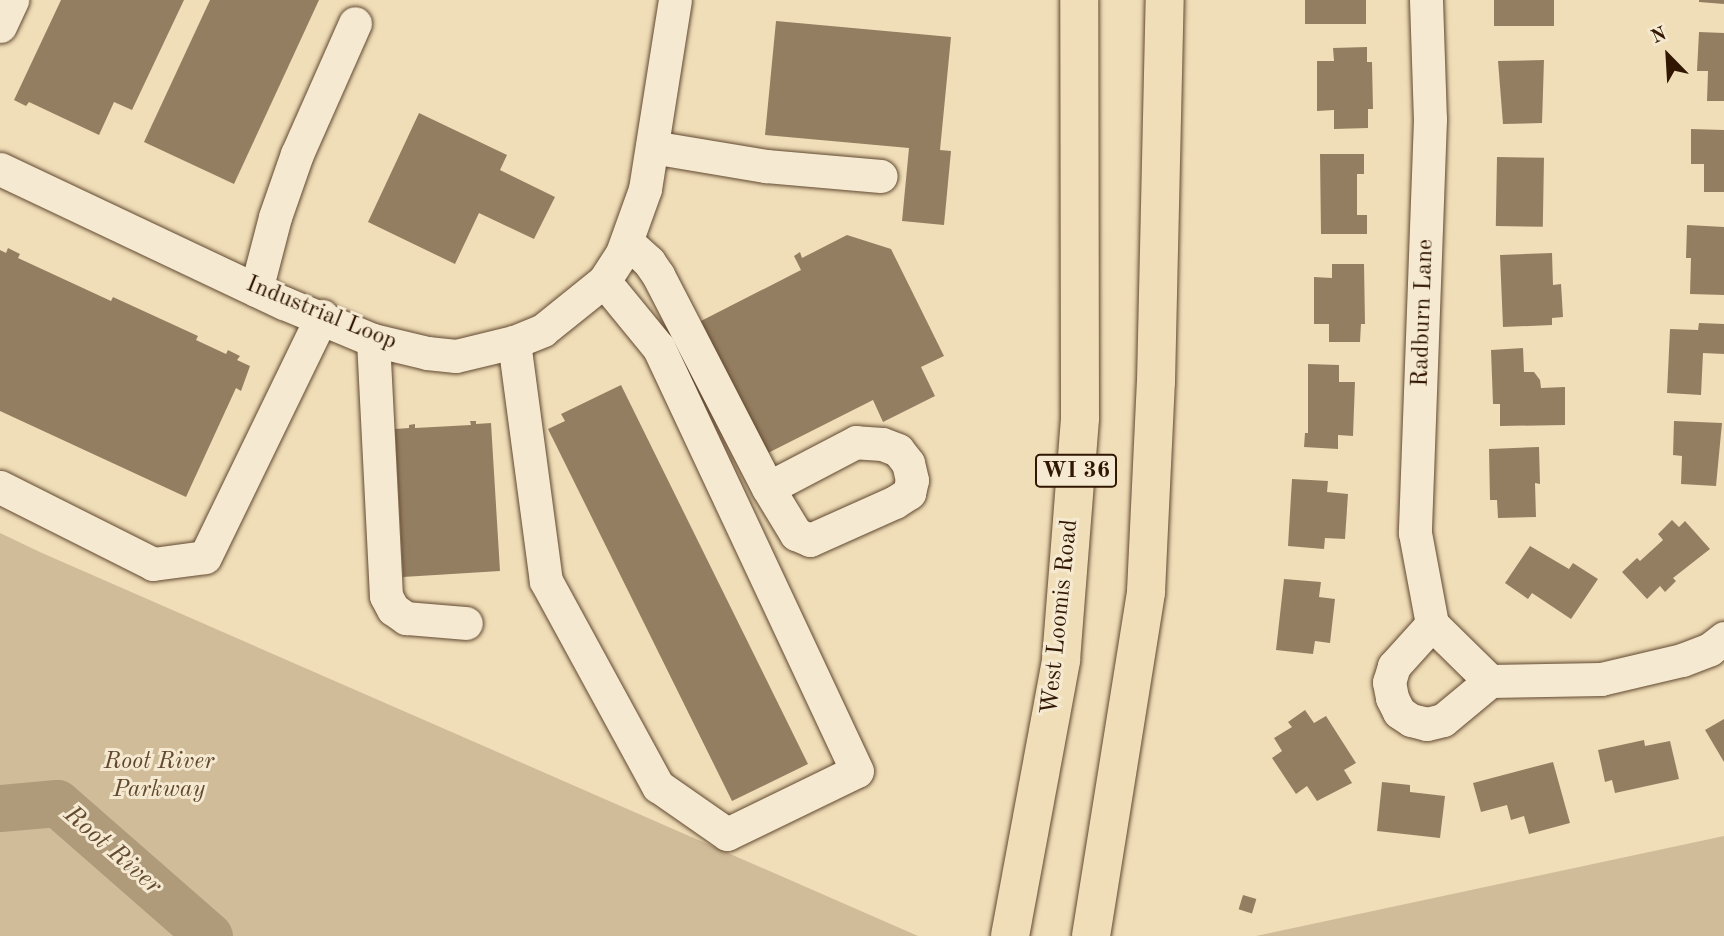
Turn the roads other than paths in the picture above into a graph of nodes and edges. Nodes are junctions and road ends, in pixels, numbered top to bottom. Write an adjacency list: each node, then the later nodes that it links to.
1 (12, 0): 7 (street)
2 (675, 0): 8 (street, Industrial Loop)
3 (1079, 0): 23 (main road, West Loomis Road / WI 36)
4 (1165, 0): 24 (main road, WI 36)
5 (1426, 0): 20 (street, Radburn Lane)
6 (355, 23): 13 (street)
7 (0, 26)
8 (652, 147): 10 (street); 11 (street, Industrial Loop)
9 (2, 176): 13 (street, Industrial Loop)
10 (881, 176)
11 (627, 242): 12 (street, Industrial Loop); 18 (street)
12 (604, 281): 16 (street, Industrial Loop); 16 (street)
13 (256, 290): 14 (street, Industrial Loop)
14 (322, 316): 15 (street, Industrial Loop); 17 (street)
15 (373, 340): 16 (street, Industrial Loop); 19 (street)
16 (514, 342)
17 (0, 487)
18 (768, 488)
19 (466, 623)
20 (1432, 624): 22 (street); 22 (street)
21 (1724, 638): 22 (street)
22 (1490, 681)
23 (1010, 936)
24 (1091, 936)

